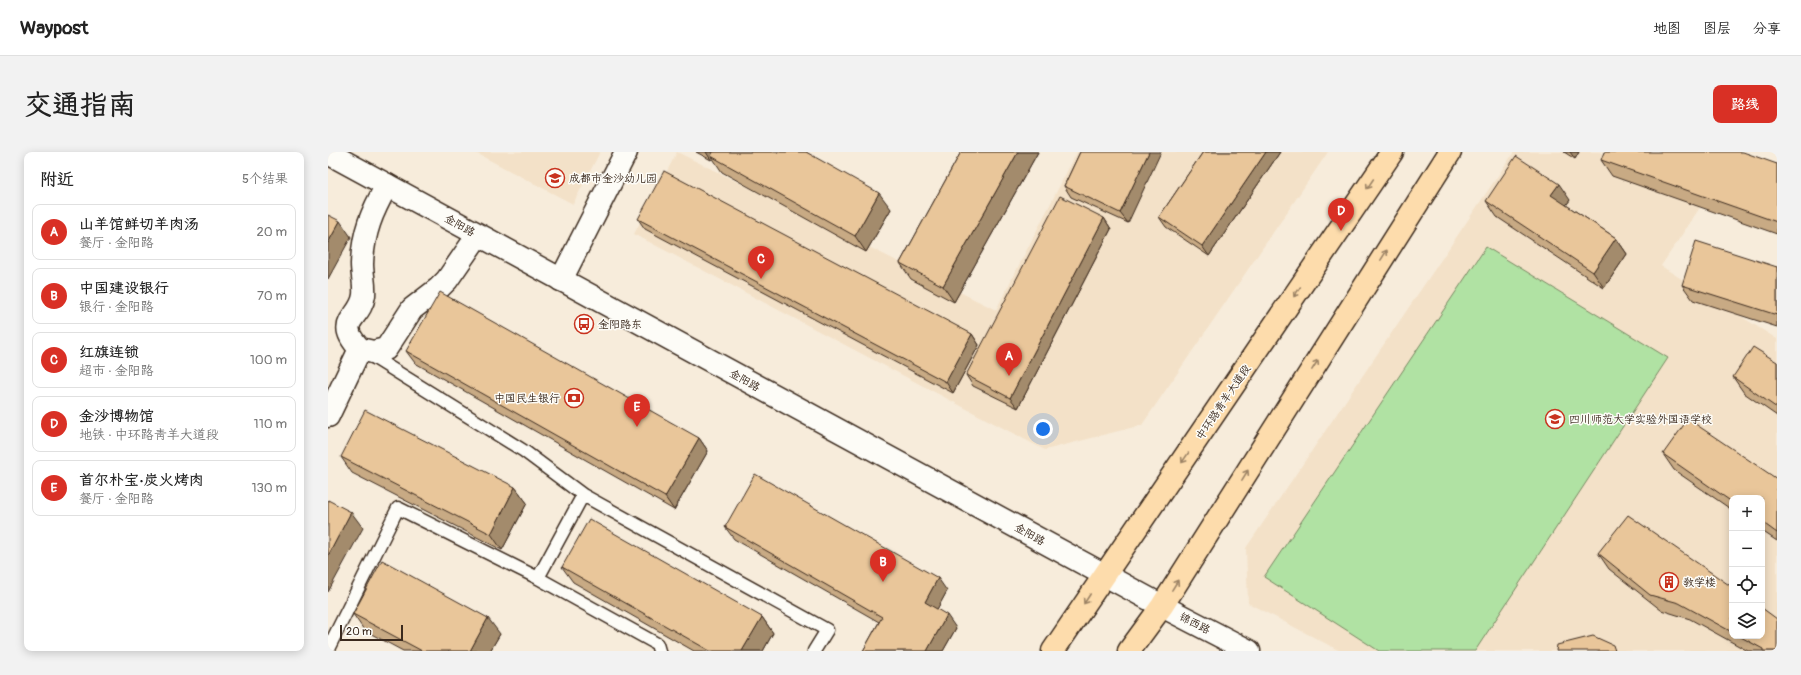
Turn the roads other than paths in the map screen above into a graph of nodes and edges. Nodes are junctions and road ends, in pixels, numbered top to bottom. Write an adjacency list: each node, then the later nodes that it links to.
1 (626, 152): 7 (street)
2 (1392, 152): 11 (main road, 中环路青羊大道段, one-way to 11)
3 (1450, 152): 13 (main road, one-way to 3)
4 (334, 154): 5 (street, 金阳路)
5 (386, 185): 6 (street, 金阳路); 8 (street)
6 (478, 235): 7 (street, 金阳路); 8 (street)
7 (561, 280): 11 (street, 金阳路)
8 (360, 349): 9 (street); 10 (lane)
9 (328, 416)
10 (583, 496): 12 (lane); 16 (lane)
11 (1105, 575): 13 (street, 金阳路); 17 (main road, 中环路青羊大道段, one-way to 17)
12 (538, 578): 14 (lane); 15 (lane)
13 (1162, 606): 18 (main road); 19 (street, 锦西路)
14 (328, 649)
15 (659, 651)
16 (814, 651)
17 (1053, 651)
18 (1129, 651)
19 (1249, 651)

